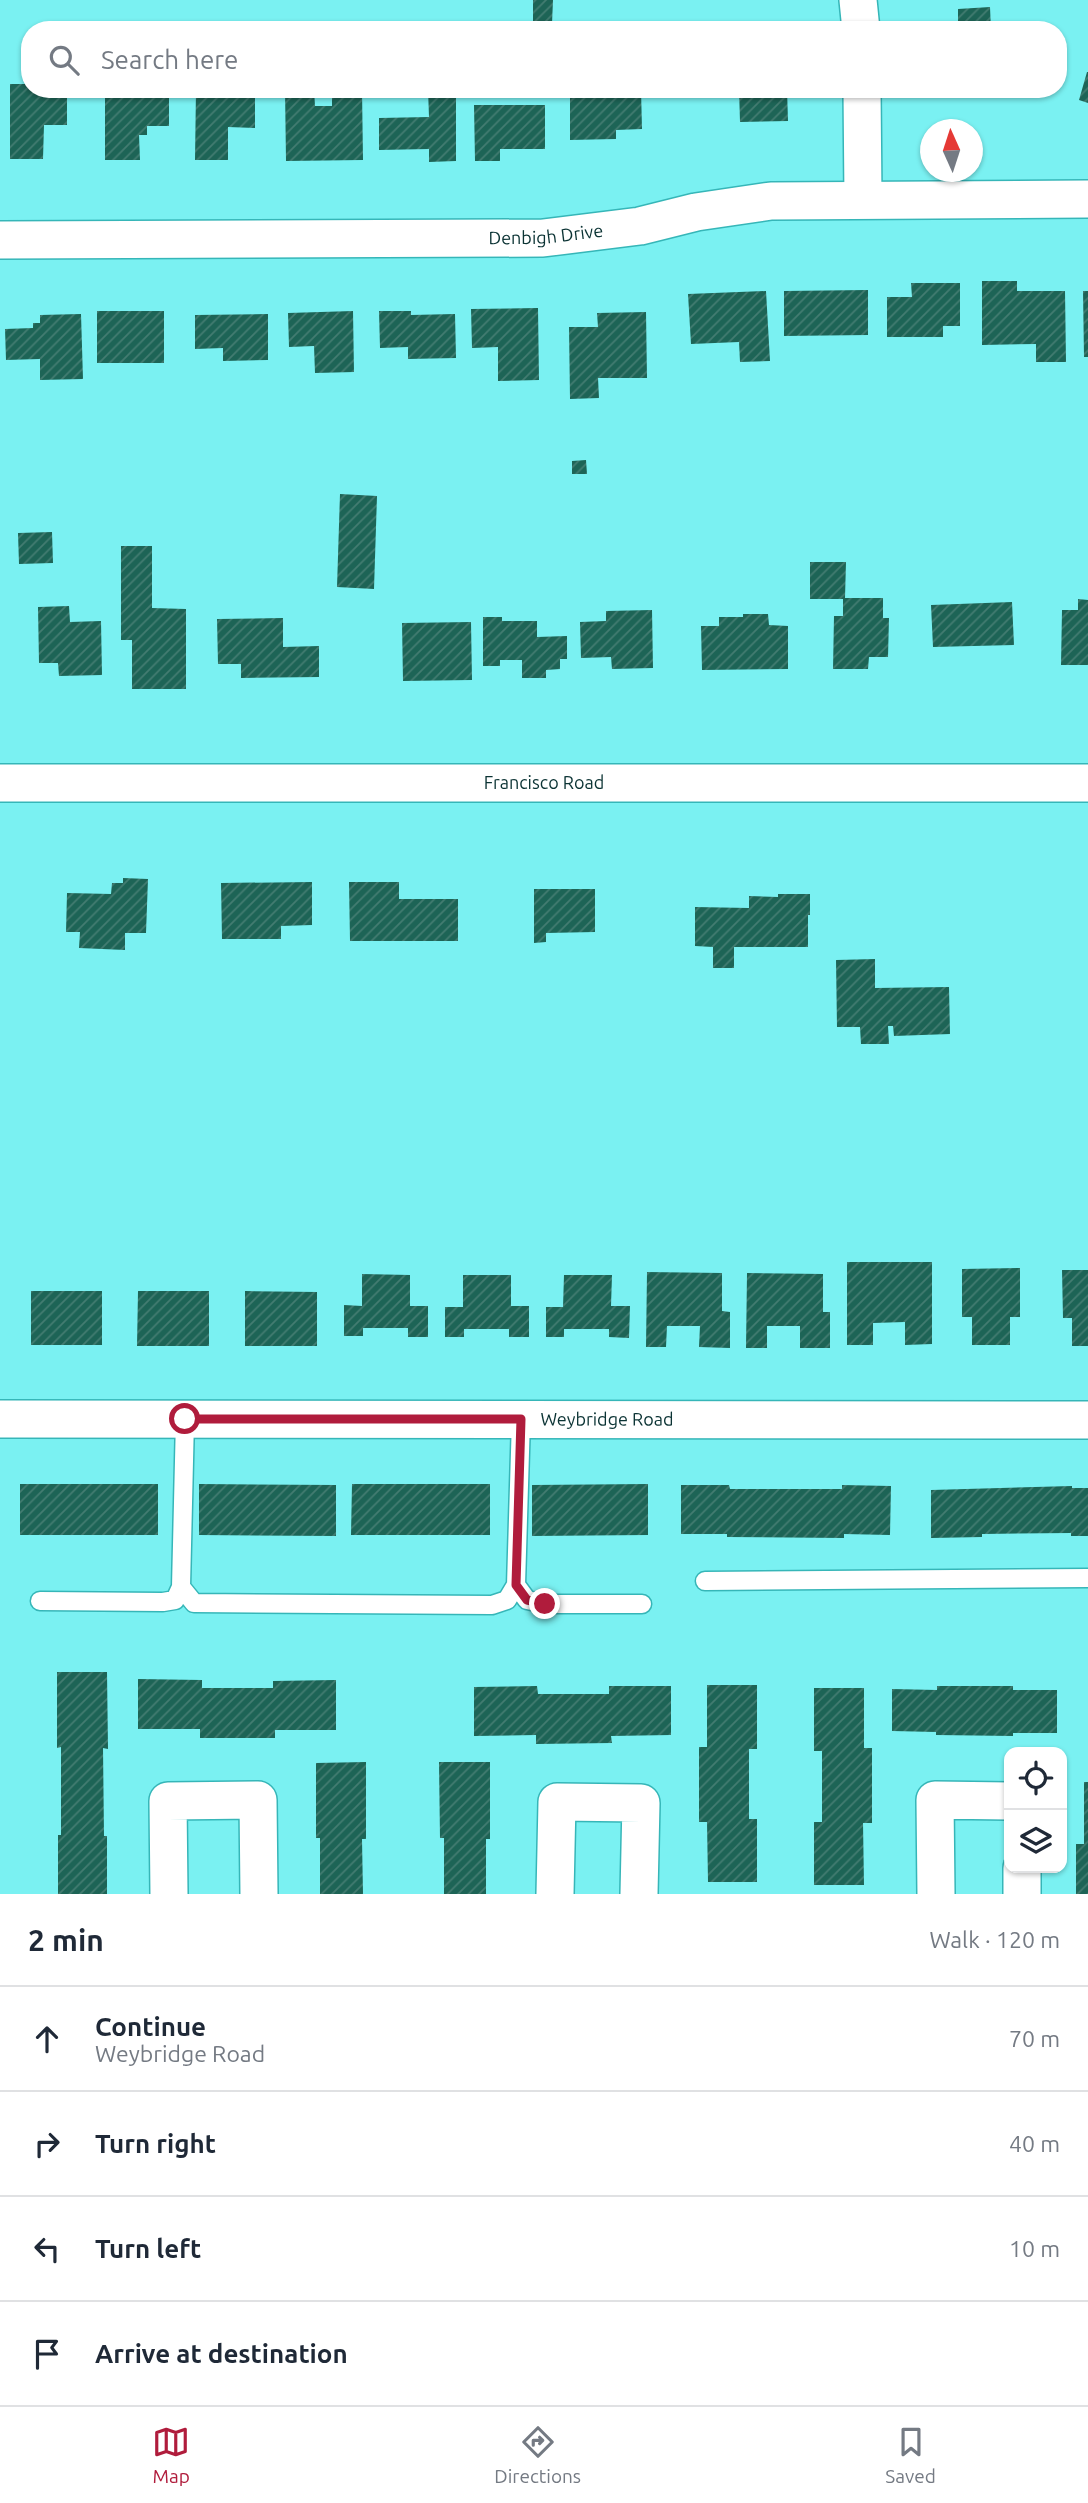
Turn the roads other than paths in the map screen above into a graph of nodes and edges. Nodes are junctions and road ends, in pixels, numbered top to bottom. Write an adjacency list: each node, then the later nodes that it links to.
1 (858, 0): 2 (street)
2 (860, 21)
3 (862, 98): 4 (street)
4 (863, 199): 5 (street, Denbigh Drive); 6 (street, Denbigh Drive)
5 (1088, 199)
6 (0, 240)
7 (0, 783): 8 (street, Francisco Road)
8 (1088, 783)
9 (0, 1419): 10 (street, Weybridge Road)
10 (185, 1419): 11 (street, Weybridge Road); 16 (lane)
11 (521, 1419): 12 (street, Weybridge Road); 15 (lane)
12 (1088, 1420)
13 (1088, 1578): 14 (lane)
14 (705, 1581)
15 (516, 1585): 16 (lane); 18 (lane)
16 (181, 1587): 17 (lane)
17 (40, 1601)
18 (642, 1604)
19 (1004, 1801): 25 (street)
20 (1022, 1873): 26 (street)
21 (169, 1894): 22 (street)
22 (259, 1894)
23 (555, 1894): 24 (street)
24 (639, 1894)
25 (936, 1894)
26 (1022, 1894)

